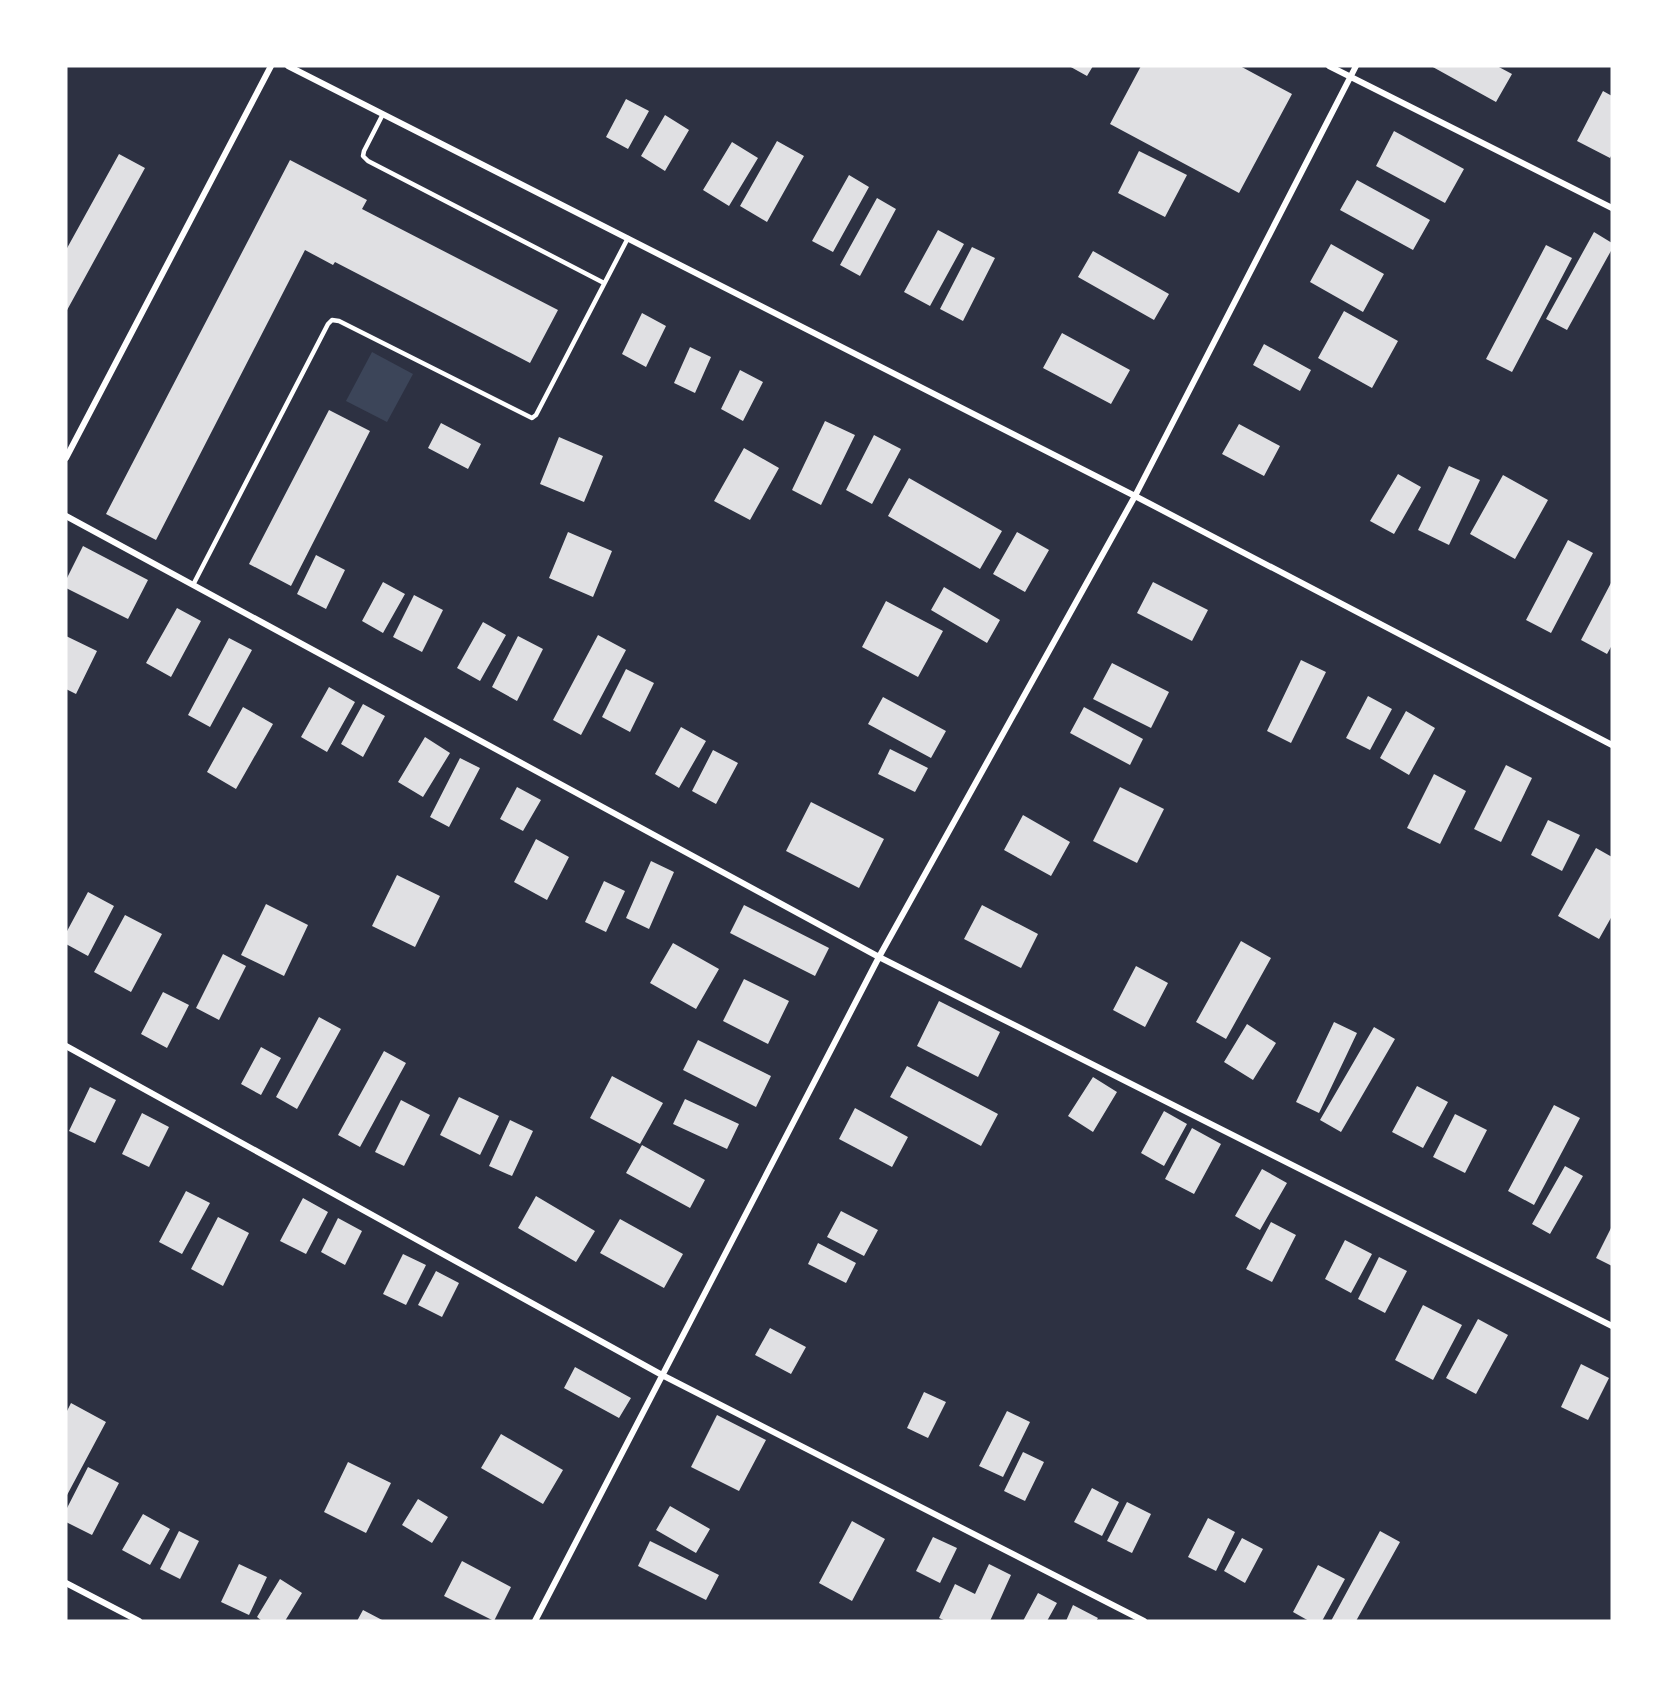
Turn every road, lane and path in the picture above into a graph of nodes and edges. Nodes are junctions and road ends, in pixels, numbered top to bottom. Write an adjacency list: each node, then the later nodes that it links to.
1 (271, 66): 10 (street)
2 (288, 66): 6 (street)
3 (1329, 66): 5 (street)
4 (1356, 66): 5 (street)
5 (1350, 78): 7 (street); 11 (street)
6 (383, 114): 8 (street); 9 (lane)
7 (1612, 208)
8 (628, 238): 9 (lane); 11 (street)
9 (604, 283): 13 (lane)
10 (66, 458)
11 (1135, 495): 14 (street); 15 (street)
12 (66, 516): 13 (street)
13 (193, 585): 15 (street)
14 (1612, 745)
15 (879, 957): 17 (street); 18 (street)
16 (66, 1046): 18 (street)
17 (1612, 1326)
18 (662, 1376): 21 (street); 22 (street)
19 (66, 1583): 20 (street)
20 (139, 1621)
21 (535, 1621)
22 (1144, 1621)

